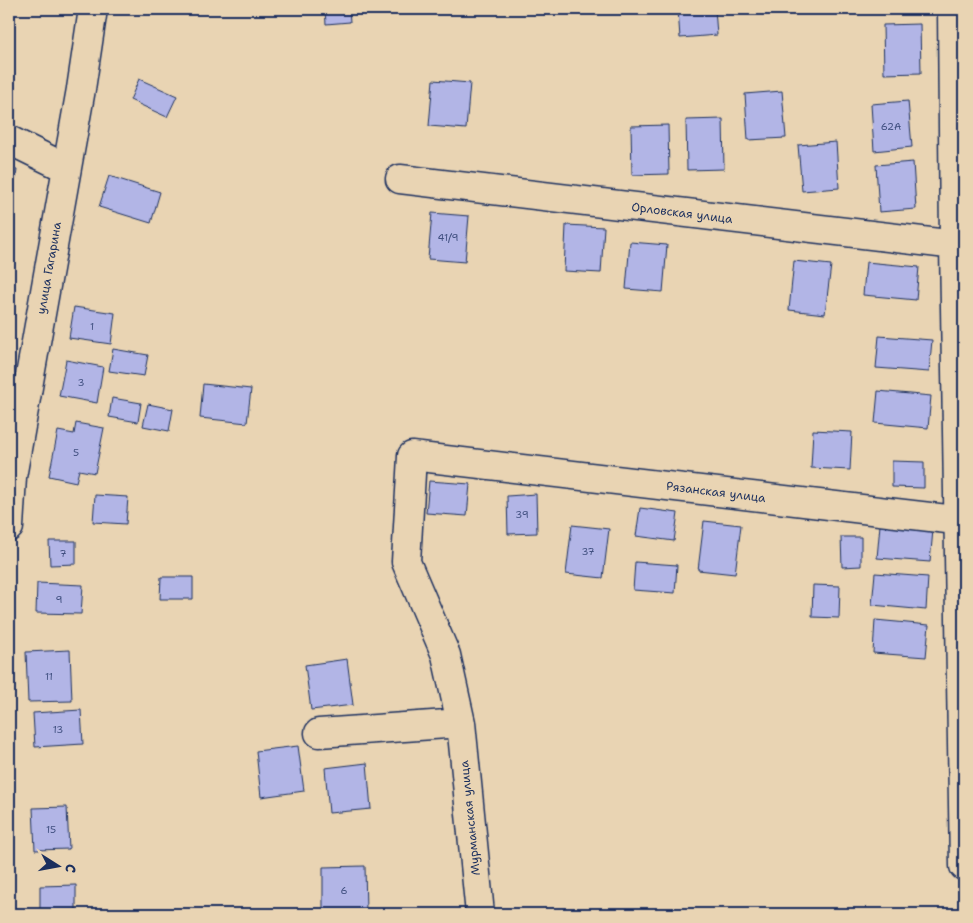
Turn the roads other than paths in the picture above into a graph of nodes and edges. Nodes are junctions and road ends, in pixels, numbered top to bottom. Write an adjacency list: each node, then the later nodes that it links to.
1 (93, 9): 4 (street, улица Гагарина)
2 (952, 9): 6 (street)
3 (9, 140): 4 (street)
4 (66, 168): 9 (street, улица Гагарина)
5 (400, 179): 6 (street, Орловская улица)
6 (959, 246): 8 (street)
7 (467, 462): 8 (street, Рязанская улица); 10 (street, Мурманская улица)
8 (961, 521): 12 (street)
9 (9, 527)
10 (461, 722): 11 (street); 14 (street, Мурманская улица)
11 (319, 733)
12 (964, 784): 13 (street)
13 (964, 866)
14 (480, 914)

